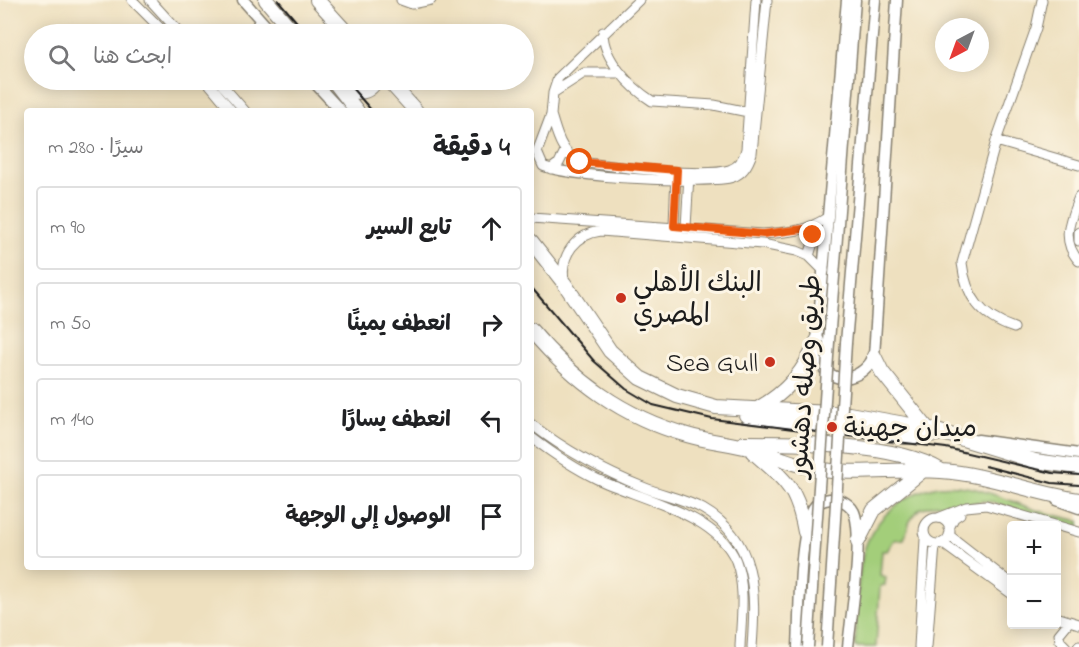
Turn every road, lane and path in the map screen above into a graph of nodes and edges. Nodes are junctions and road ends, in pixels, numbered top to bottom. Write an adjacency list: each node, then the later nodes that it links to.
1 (132, 0): 17 (street)
2 (150, 0): 18 (street)
3 (243, 0): 16 (main road)
4 (266, 0): 21 (highway)
5 (317, 0): 22 (highway)
6 (401, 0): 7 (street)
7 (431, 0)
8 (639, 0): 23 (street)
9 (756, 0): 38 (street)
10 (767, 0): 38 (street)
11 (847, 0): 48 (main road)
12 (855, 0): 103 (main road, طريق وصله دهشور, bridge)
13 (875, 0): 104 (main road, طريق وصله دهشور, bridge)
14 (897, 0): 67 (main road)
15 (1042, 0): 40 (street)
16 (260, 20): 19 (main road); 20 (main road)
17 (156, 24)
18 (172, 24)
19 (258, 24)
20 (264, 24)
21 (286, 24)
22 (339, 24)
23 (603, 33): 24 (street); 32 (street)
24 (621, 73): 32 (street); 38 (street)
25 (214, 90): 33 (street)
26 (229, 90): 34 (street)
27 (321, 90): 35 (main road)
28 (341, 90): 36 (highway)
29 (349, 90): 30 (highway)
30 (366, 90)
31 (397, 90): 37 (highway)
32 (553, 93): 39 (street)
33 (229, 108)
34 (243, 108)
35 (338, 108)
36 (355, 108)
37 (413, 108)
38 (751, 113): 46 (street)
39 (551, 115): 41 (street); 42 (street)
40 (996, 141): 43 (street); 64 (street)
41 (538, 144): 42 (street); 44 (street)
42 (562, 147): 44 (street); 45 (street)
43 (1079, 165)
44 (551, 170): 45 (street)
45 (676, 175): 46 (street); 51 (street)
46 (689, 175): 52 (street)
47 (1079, 197): 61 (street)
48 (828, 217): 53 (street); 62 (main road)
49 (534, 218): 50 (street)
50 (589, 220): 51 (street); 55 (street)
51 (674, 226): 52 (street)
52 (686, 227): 56 (street)
53 (811, 228): 56 (street); 60 (street)
54 (1079, 232): 57 (street)
55 (590, 233): 58 (street); 63 (street)
56 (763, 234): 58 (street)
57 (1079, 241)
58 (762, 244): 60 (street)
59 (534, 245): 63 (highway)
60 (809, 256): 62 (street)
61 (1079, 261)
62 (824, 271): 66 (main road)
63 (564, 283): 68 (highway)
64 (1014, 328)
65 (534, 333): 75 (highway)
66 (817, 341): 67 (main road); 69 (highway)
67 (874, 356): 71 (highway)
68 (735, 408): 69 (highway); 72 (highway)
69 (757, 409): 71 (highway)
70 (534, 426): 101 (street)
71 (927, 428): 72 (highway)
72 (943, 433): 74 (highway)
73 (534, 439): 100 (street)
74 (964, 441): 77 (main road); 78 (highway)
75 (724, 443): 76 (highway); 80 (highway)
76 (749, 448): 79 (highway); 88 (highway)
77 (1079, 454)
78 (1079, 467)
79 (922, 471): 80 (highway); 91 (highway)
80 (940, 471): 81 (highway)
81 (1046, 495): 82 (highway); 83 (main road)
82 (1079, 500)
83 (1079, 508)
84 (938, 518): 87 (street); 89 (street); 90 (street)
85 (1030, 521): 87 (street)
86 (1061, 530): 89 (street)
87 (949, 531): 92 (street); 93 (street)
88 (805, 532): 91 (main road); 102 (main road)
89 (1079, 534)
90 (926, 539): 92 (street); 106 (street)
91 (858, 541): 105 (main road)
92 (939, 544): 94 (street); 107 (street)
93 (1007, 581)
94 (1007, 591)
95 (1061, 620): 96 (street)
96 (1068, 623): 97 (street); 99 (street)
97 (1079, 624)
98 (1056, 629): 99 (street)
99 (1059, 634): 108 (street)
100 (740, 647)
101 (752, 647)
102 (798, 647)
103 (808, 647)
104 (827, 647)
105 (848, 647)
106 (920, 647)
107 (927, 647)
108 (1066, 647)

